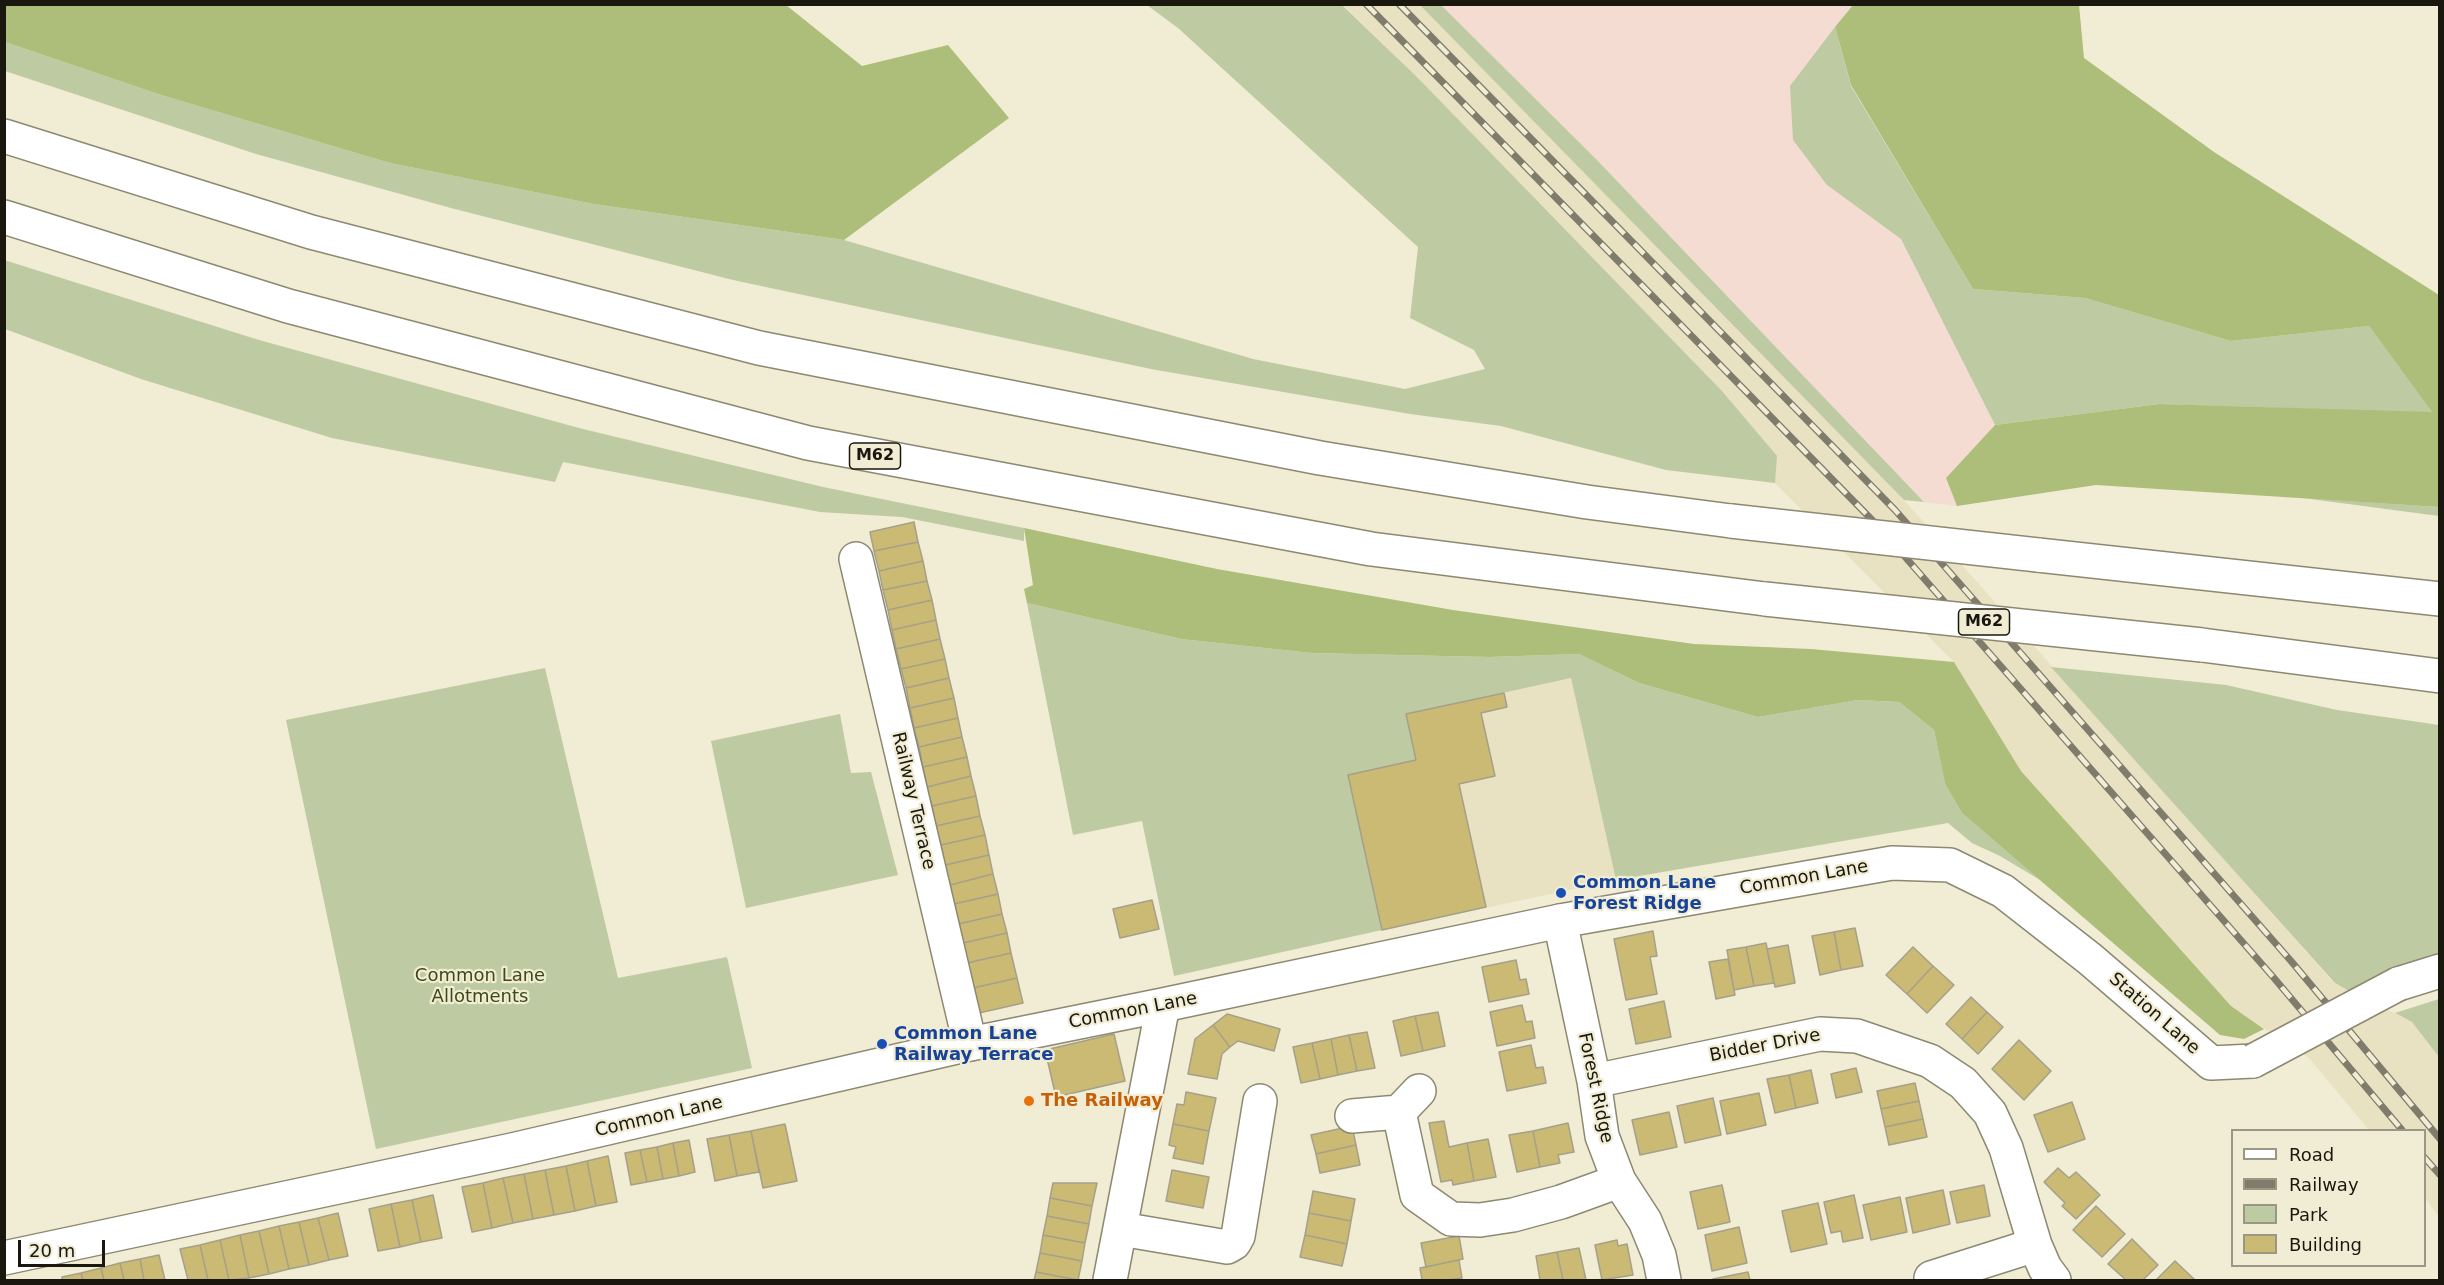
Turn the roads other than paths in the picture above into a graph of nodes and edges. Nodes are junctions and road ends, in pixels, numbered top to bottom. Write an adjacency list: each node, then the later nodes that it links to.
1 (4, 136): 4 (main road, bridge)
2 (4, 217): 5 (main road, M62, bridge)
3 (856, 559): 10 (main road, Railway Terrace)
4 (2439, 599)
5 (2439, 676)
6 (1950, 865): 7 (main road, Common Lane); 8 (main road, Station Lane, bridge)
7 (1560, 921): 9 (main road, Common Lane); 11 (main road, Forest Ridge)
8 (2439, 971)
9 (1163, 1005): 10 (main road, Common Lane); 15 (main road)
10 (970, 1044): 17 (main road, Common Lane)
11 (1594, 1081): 14 (main road, Forest Ridge); 16 (main road, Bidder Drive)
12 (1260, 1101): 15 (main road)
13 (1352, 1116): 14 (main road)
14 (1619, 1181): 20 (main road, Forest Ridge)
15 (1121, 1229): 19 (main road)
16 (2035, 1245): 18 (main road); 21 (main road, Bidder Drive)
17 (4, 1258)
18 (1931, 1278)
19 (1110, 1281)
20 (1664, 1281)
21 (2054, 1281)

